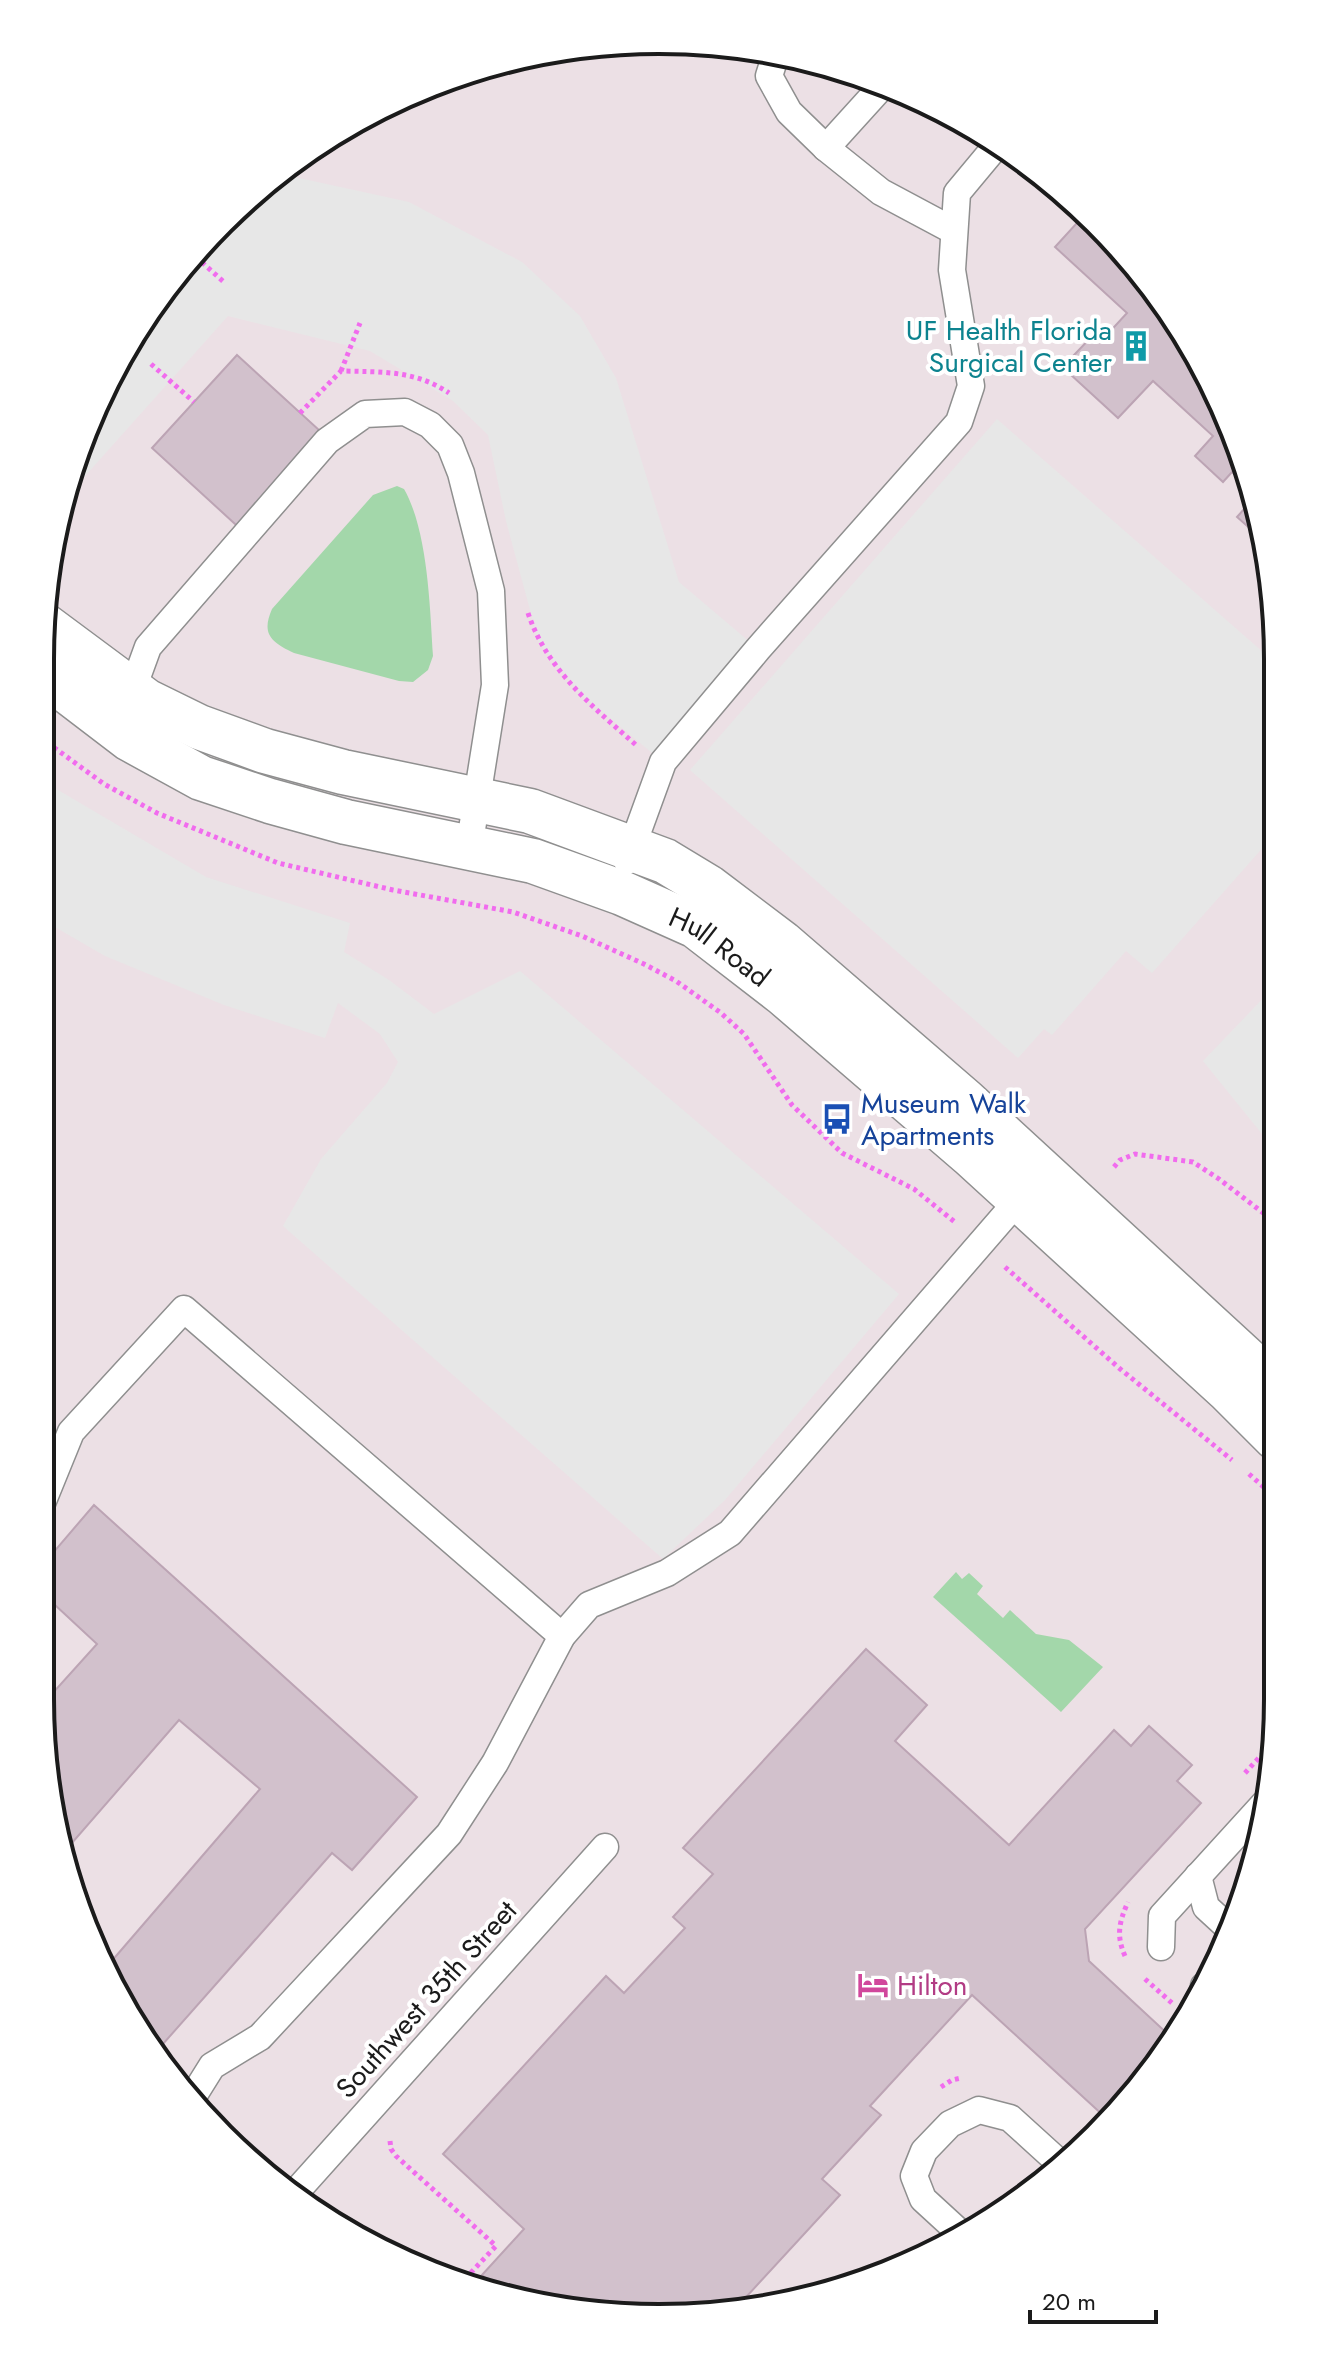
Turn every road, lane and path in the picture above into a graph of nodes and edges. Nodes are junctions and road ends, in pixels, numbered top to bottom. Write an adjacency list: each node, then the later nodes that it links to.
1 (772, 65): 3 (lane)
2 (875, 94): 3 (lane)
3 (826, 148): 5 (lane)
4 (990, 153): 5 (lane)
5 (954, 231): 19 (lane)
6 (202, 262): 7 (path)
7 (225, 283)
8 (360, 323): 10 (path)
9 (151, 364): 11 (path)
10 (341, 371)
11 (194, 402)
12 (55, 633): 14 (street, Hull Road)
13 (54, 681): 15 (street, Hull Road)
14 (132, 691): 15 (lane); 17 (street, Hull Road); 17 (lane)
15 (130, 739): 18 (street, Hull Road)
16 (54, 747): 24 (path)
17 (477, 800): 18 (lane); 19 (street, Hull Road)
18 (469, 848): 20 (street, Hull Road)
19 (633, 849): 20 (lane); 22 (street, Hull Road)
20 (613, 889): 22 (street, Hull Road)
21 (1114, 1167): 23 (path)
22 (1038, 1178): 26 (street, Hull Road); 27 (street, Hull Road); 30 (lane)
23 (1264, 1214)
24 (962, 1228)
25 (999, 1262): 29 (path)
26 (1264, 1376)
27 (1264, 1426)
28 (54, 1474): 30 (lane)
29 (1264, 1488)
30 (562, 1636): 36 (lane)
31 (1252, 1817): 33 (lane)
32 (605, 1847): 39 (lane, Southwest 35th Street)
33 (1198, 1876): 34 (lane); 35 (lane)
34 (1222, 1921)
35 (1161, 1947)
36 (197, 2090)
37 (392, 2134): 41 (path)
38 (1054, 2158): 40 (lane)
39 (301, 2186)
40 (954, 2227)
41 (470, 2274)

